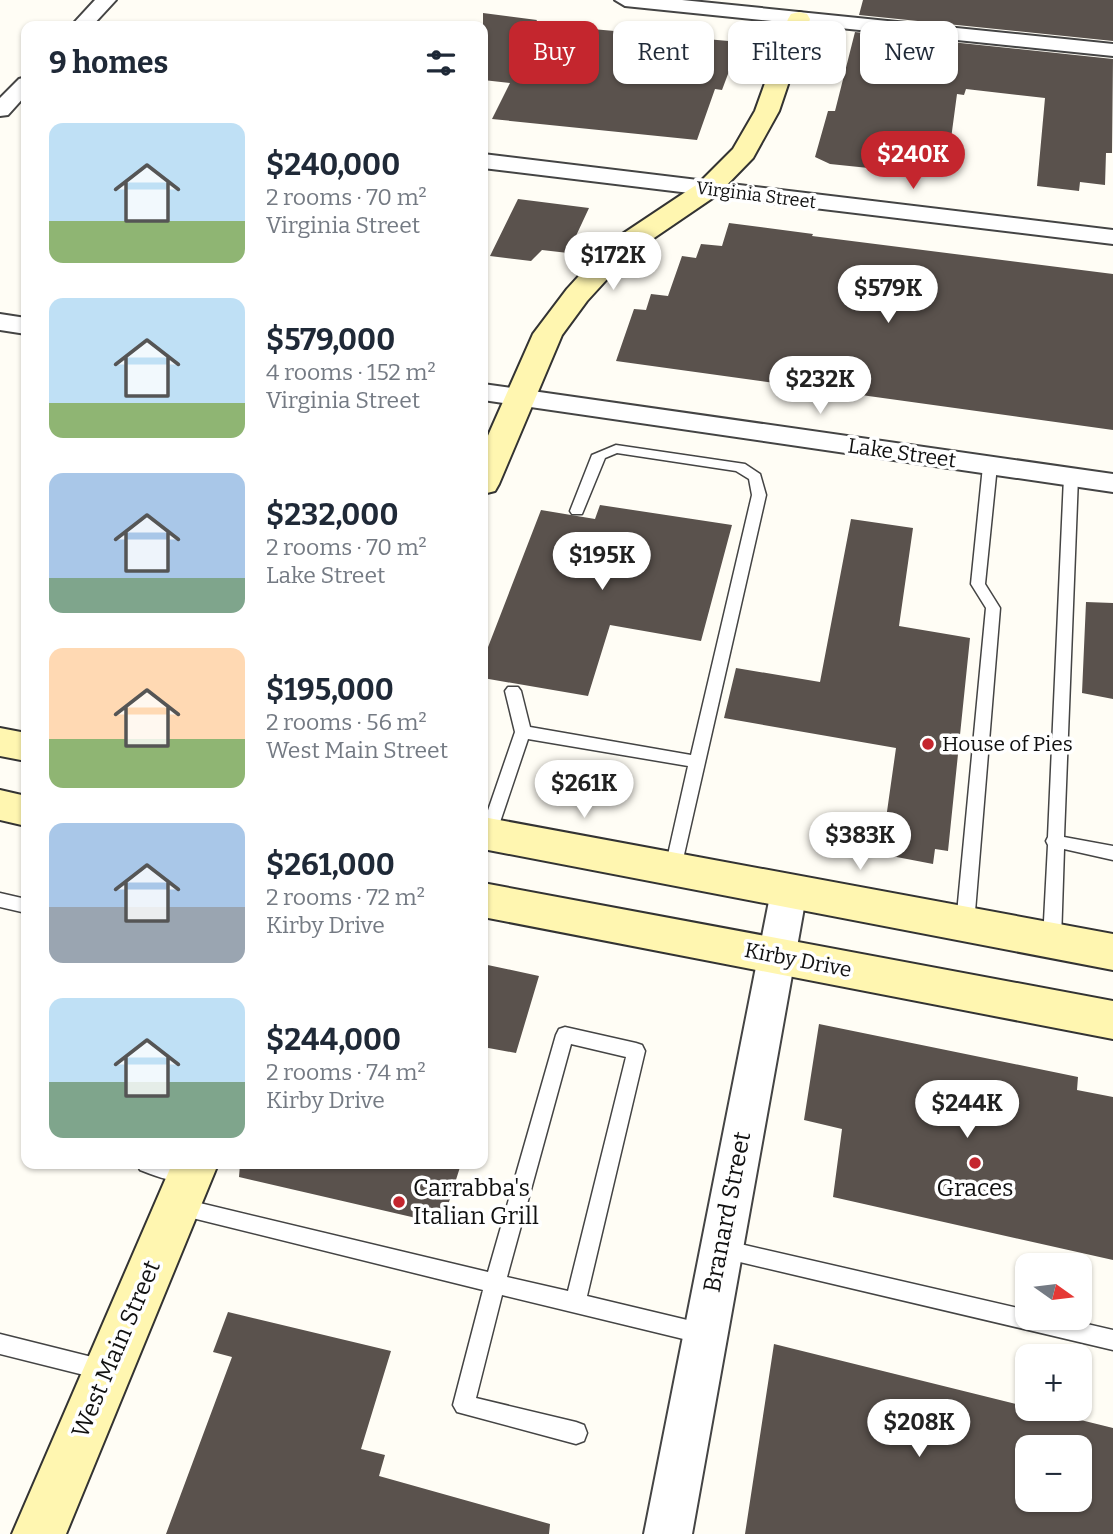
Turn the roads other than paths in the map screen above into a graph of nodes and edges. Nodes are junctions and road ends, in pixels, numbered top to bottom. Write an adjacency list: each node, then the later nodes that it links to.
1 (106, 0): 4 (street)
2 (625, 0): 3 (street)
3 (799, 19): 5 (street); 9 (street)
4 (86, 21)
5 (1113, 50)
6 (21, 91): 7 (street)
7 (11, 106)
8 (488, 162): 9 (street, Virginia Street)
9 (708, 189): 10 (street, Virginia Street); 14 (street)
10 (1113, 237)
11 (0, 322): 12 (street)
12 (21, 325)
13 (488, 393): 14 (street, Lake Street)
14 (519, 397): 15 (street, Lake Street); 16 (street)
15 (990, 466): 17 (street, Lake Street); 36 (lane)
16 (488, 472)
17 (1071, 477): 18 (street, Lake Street); 29 (lane)
18 (1113, 483)
19 (577, 510): 24 (lane)
20 (513, 691): 21 (lane)
21 (523, 732): 24 (lane); 27 (lane)
22 (0, 742): 23 (street)
23 (21, 746)
24 (697, 762): 31 (lane)
25 (0, 805): 26 (street)
26 (21, 810)
27 (488, 828)
28 (488, 833): 31 (street)
29 (1054, 841): 30 (lane); 37 (lane)
30 (1113, 853)
31 (673, 869): 32 (street)
32 (789, 891): 36 (street); 39 (street, Branard Street)
33 (0, 900): 35 (lane)
34 (488, 901): 39 (street, Kirby Drive)
35 (21, 905)
36 (965, 923): 37 (street)
37 (1052, 940): 38 (street)
38 (1113, 951)
39 (776, 956): 40 (street, Kirby Drive); 42 (street, Branard Street)
40 (1113, 1020)
41 (177, 1177): 43 (lane); 48 (street, West Main Street)
42 (720, 1248): 45 (street, Branard Street); 46 (lane)
43 (495, 1283): 44 (lane); 44 (lane); 49 (lane)
44 (575, 1303): 45 (lane)
45 (704, 1334): 51 (street, Branard Street)
46 (1113, 1340)
47 (0, 1343): 48 (lane)
48 (107, 1371): 50 (street, West Main Street)
49 (576, 1433)
50 (39, 1534)
51 (668, 1534)

